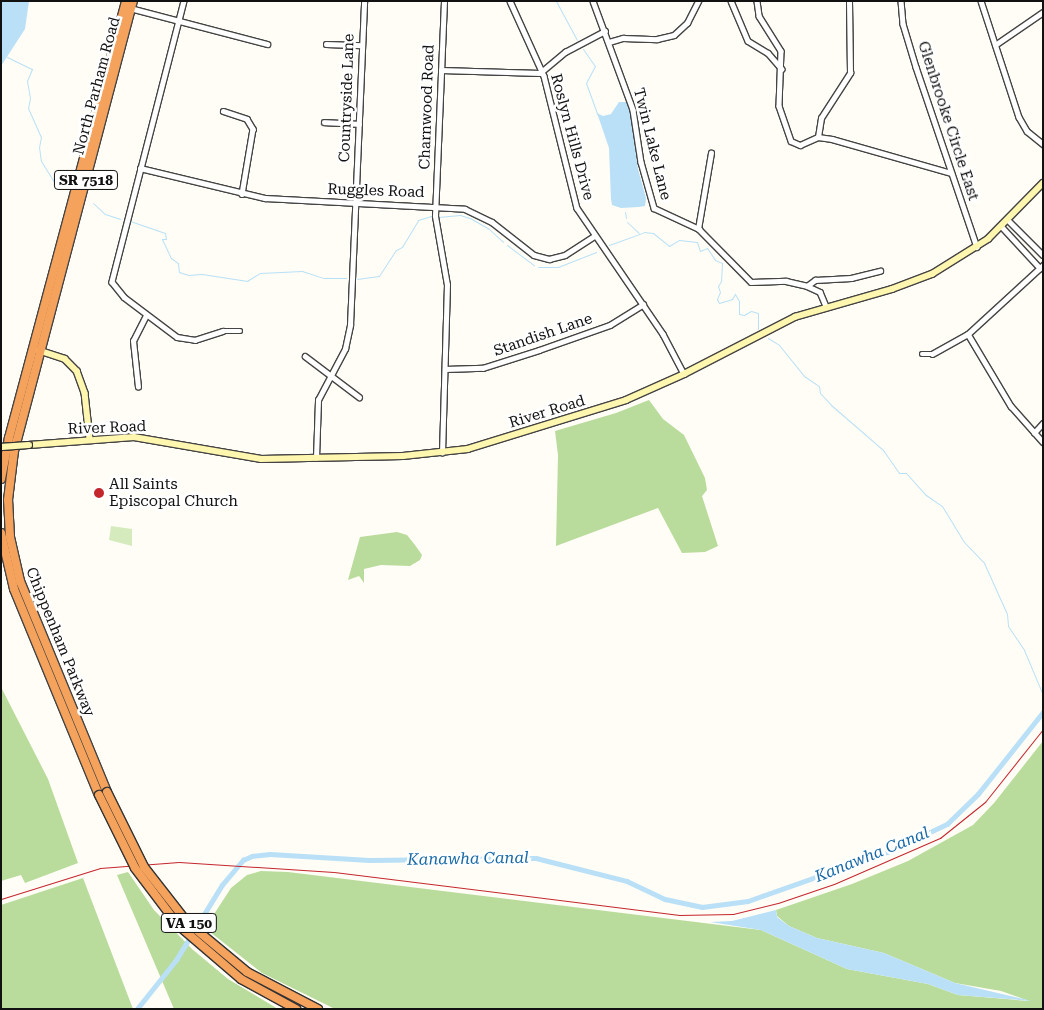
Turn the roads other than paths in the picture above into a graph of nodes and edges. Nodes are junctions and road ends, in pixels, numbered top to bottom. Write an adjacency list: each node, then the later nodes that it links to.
1 (184, 1): 14 (street)
2 (364, 1): 20 (street, Countryside Lane)
3 (444, 1): 21 (street, Charnwood Road)
4 (510, 1): 23 (street, Roslyn Hills Drive)
5 (593, 1): 15 (street, Twin Lake Lane)
6 (698, 1): 16 (street)
7 (731, 1): 22 (street)
8 (757, 1): 22 (street)
9 (850, 1): 27 (street)
10 (901, 1): 31 (street, Glenbrooke Circle East)
11 (980, 1): 19 (street)
12 (129, 4): 14 (street); 50 (highway, North Parham Road / SR 7518)
13 (1043, 12): 19 (street)
14 (178, 21): 17 (street); 30 (street)
15 (605, 31): 16 (street, Twin Lake Lane); 23 (street)
16 (609, 42): 38 (street, Twin Lake Lane)
17 (267, 44)
18 (326, 44): 20 (street)
19 (995, 44): 28 (street)
20 (362, 45): 26 (street, Countryside Lane)
21 (441, 70): 23 (street); 35 (street, Charnwood Road)
22 (782, 70): 27 (street)
23 (542, 71): 39 (street, Roslyn Hills Drive)
24 (223, 111): 33 (street)
25 (324, 122): 26 (street)
26 (359, 124): 34 (street, Countryside Lane)
27 (818, 137): 31 (street)
28 (1043, 144)
29 (711, 153): 38 (street)
30 (140, 168): 33 (street, Ruggles Road); 47 (street)
31 (951, 173): 40 (street, Glenbrooke Circle East)
32 (1043, 183): 36 (main road, River Road)
33 (242, 194): 34 (street, Ruggles Road)
34 (356, 203): 35 (street, Ruggles Road); 54 (street, Countryside Lane)
35 (435, 205): 39 (street, Ruggles Road); 53 (street, Charnwood Road)
36 (1009, 221): 37 (main road, River Road); 41 (street)
37 (1002, 227): 40 (main road, River Road); 42 (street)
38 (698, 229): 44 (street, Twin Lake Lane)
39 (594, 236): 45 (street, Roslyn Hills Drive)
40 (977, 247): 46 (main road, River Road)
41 (1043, 255)
42 (1041, 266): 49 (street)
43 (880, 271): 44 (street)
44 (807, 286): 46 (street)
45 (643, 304): 53 (street, Standish Lane); 55 (street, Roslyn Hills Drive)
46 (826, 306): 55 (main road, River Road)
47 (146, 316): 48 (street); 56 (street)
48 (240, 331)
49 (968, 334): 51 (street); 59 (street)
50 (37, 350): 60 (main road); 65 (highway); 67 (highway, Chippenham Parkway / VA 150)
51 (922, 354)
52 (305, 356): 54 (street)
53 (445, 369): 63 (street, Charnwood Road)
54 (331, 374): 57 (street); 64 (street, Countryside Lane)
55 (684, 374): 63 (main road, River Road)
56 (138, 387)
57 (360, 397)
58 (1043, 423): 59 (street)
59 (1034, 433): 61 (street)
60 (90, 439): 62 (main road, River Road, bridge); 64 (main road, River Road)
61 (1043, 442)
62 (1, 447)
63 (442, 453): 64 (main road, River Road)
64 (316, 458)
65 (1, 480)
66 (1, 533): 67 (highway, Chippenham Parkway / VA 150)
67 (103, 793): 68 (highway, VA 150, bridge); 69 (highway, VA 150, bridge)
68 (296, 1009)
69 (318, 1009)

